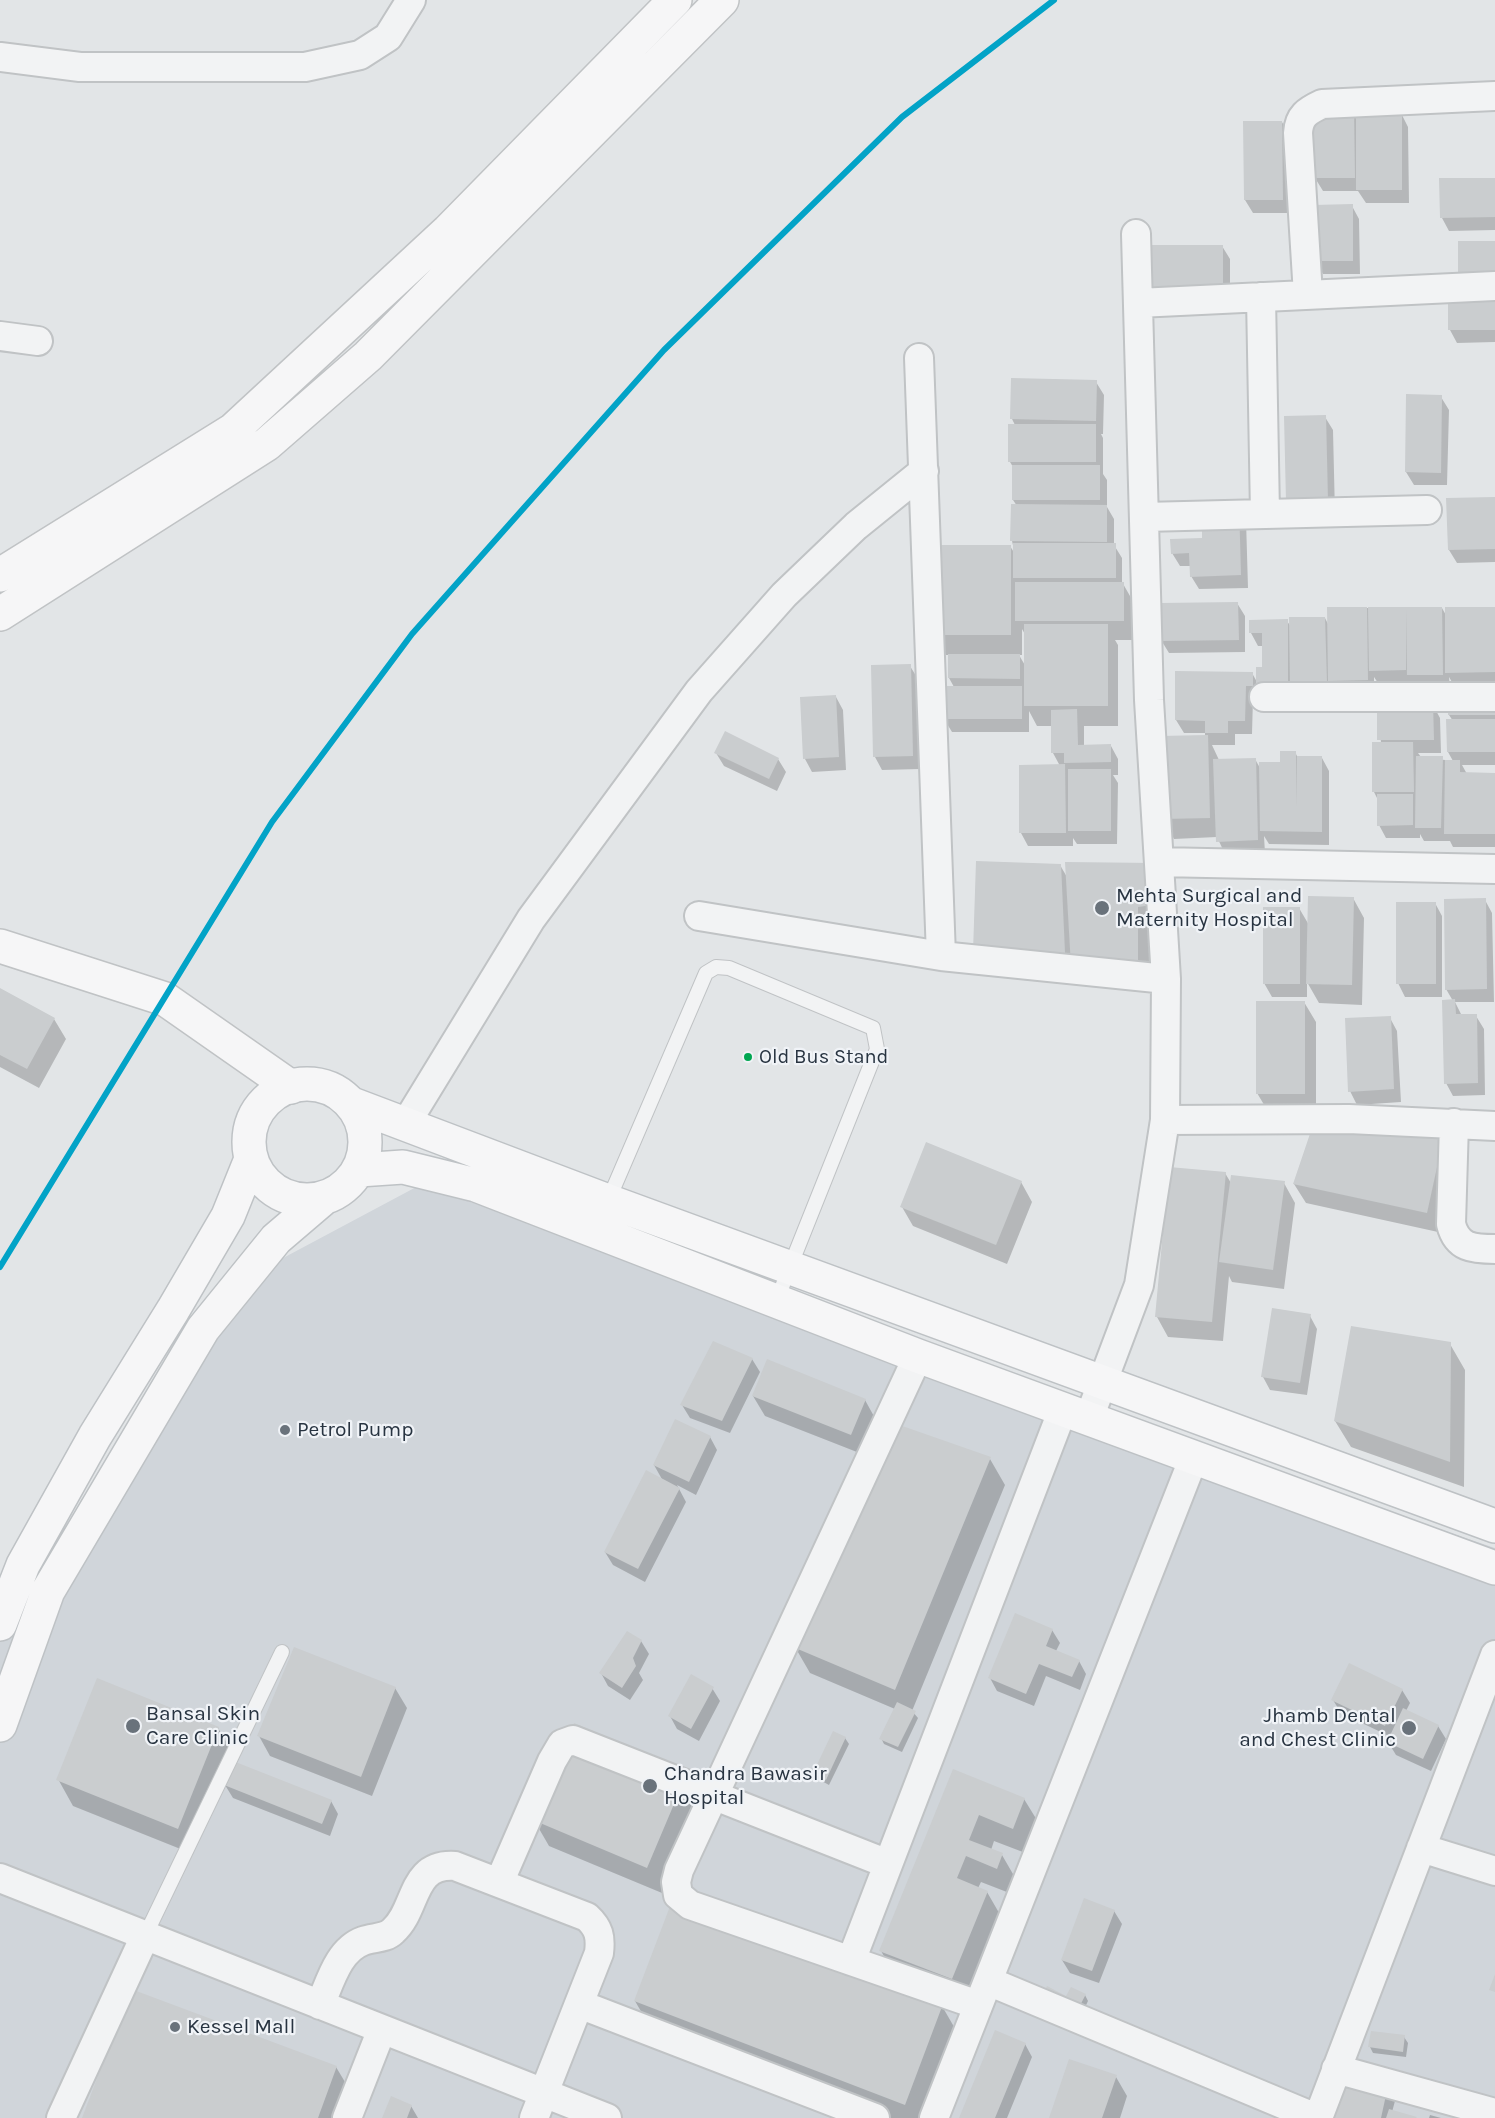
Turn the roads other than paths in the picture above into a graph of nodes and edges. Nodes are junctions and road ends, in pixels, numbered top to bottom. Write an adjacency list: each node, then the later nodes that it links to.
1 (411, 0): 5 (street)
2 (722, 0): 4 (main road)
3 (662, 2): 4 (street); 19 (main road)
4 (696, 26): 20 (main road)
5 (0, 57)
6 (1495, 96): 9 (street)
7 (1136, 234): 11 (street)
8 (1495, 286): 9 (street)
9 (1308, 295): 10 (street)
10 (1261, 297): 11 (street); 17 (street)
11 (1138, 303): 18 (street)
12 (0, 336): 13 (street)
13 (38, 341)
14 (920, 358): 15 (street)
15 (924, 471): 27 (street); 33 (street)
16 (1427, 510): 17 (street)
17 (1264, 514): 18 (street)
18 (1144, 517): 23 (street)
19 (0, 575)
20 (0, 614)
21 (1264, 697): 22 (street)
22 (1495, 698)
23 (1159, 862): 24 (street); 28 (street)
24 (1495, 869)
25 (699, 916): 27 (street)
26 (0, 946): 29 (main road)
27 (941, 956): 28 (street)
28 (1166, 980): 31 (street)
29 (291, 1087): 30 (main road); 35 (main road)
30 (352, 1104): 33 (main road); 36 (main road)
31 (1165, 1120): 32 (street); 43 (street)
32 (1454, 1123): 34 (street); 39 (street)
33 (405, 1125): 38 (main road)
34 (1495, 1126)
35 (251, 1159): 37 (main road); 48 (main road)
36 (359, 1170): 37 (main road); 41 (main road)
37 (324, 1198): 52 (main road)
38 (608, 1201): 40 (main road); 40 (lane)
39 (1495, 1249)
40 (790, 1268): 41 (lane); 43 (main road)
41 (777, 1302): 42 (main road)
42 (918, 1356): 44 (main road); 53 (street)
43 (1103, 1383): 44 (street); 46 (main road)
44 (1076, 1413): 45 (main road); 55 (street)
45 (1194, 1456): 47 (main road); 61 (street)
46 (1495, 1526)
47 (1495, 1568)
48 (0, 1624)
49 (282, 1652): 59 (lane)
50 (1495, 1654): 51 (street)
51 (1489, 1690): 54 (street)
52 (0, 1725)
53 (714, 1797): 55 (street); 58 (street); 60 (street)
54 (1421, 1848): 56 (street); 65 (street)
55 (888, 1864): 60 (street)
56 (1495, 1871)
57 (0, 1878): 59 (street)
58 (499, 1883): 62 (street); 63 (street)
59 (146, 1936): 63 (street); 68 (street)
60 (851, 1961): 61 (street)
61 (983, 1993): 72 (street); 73 (street)
62 (579, 2004): 66 (street); 71 (street)
63 (320, 2005): 64 (street)
64 (382, 2029): 66 (street); 69 (street)
65 (1336, 2069): 67 (street); 73 (street)
66 (540, 2106): 70 (street)
67 (1495, 2113)
68 (61, 2118)
69 (347, 2118)
70 (608, 2118)
71 (875, 2118)
72 (934, 2118)
73 (1317, 2118)

